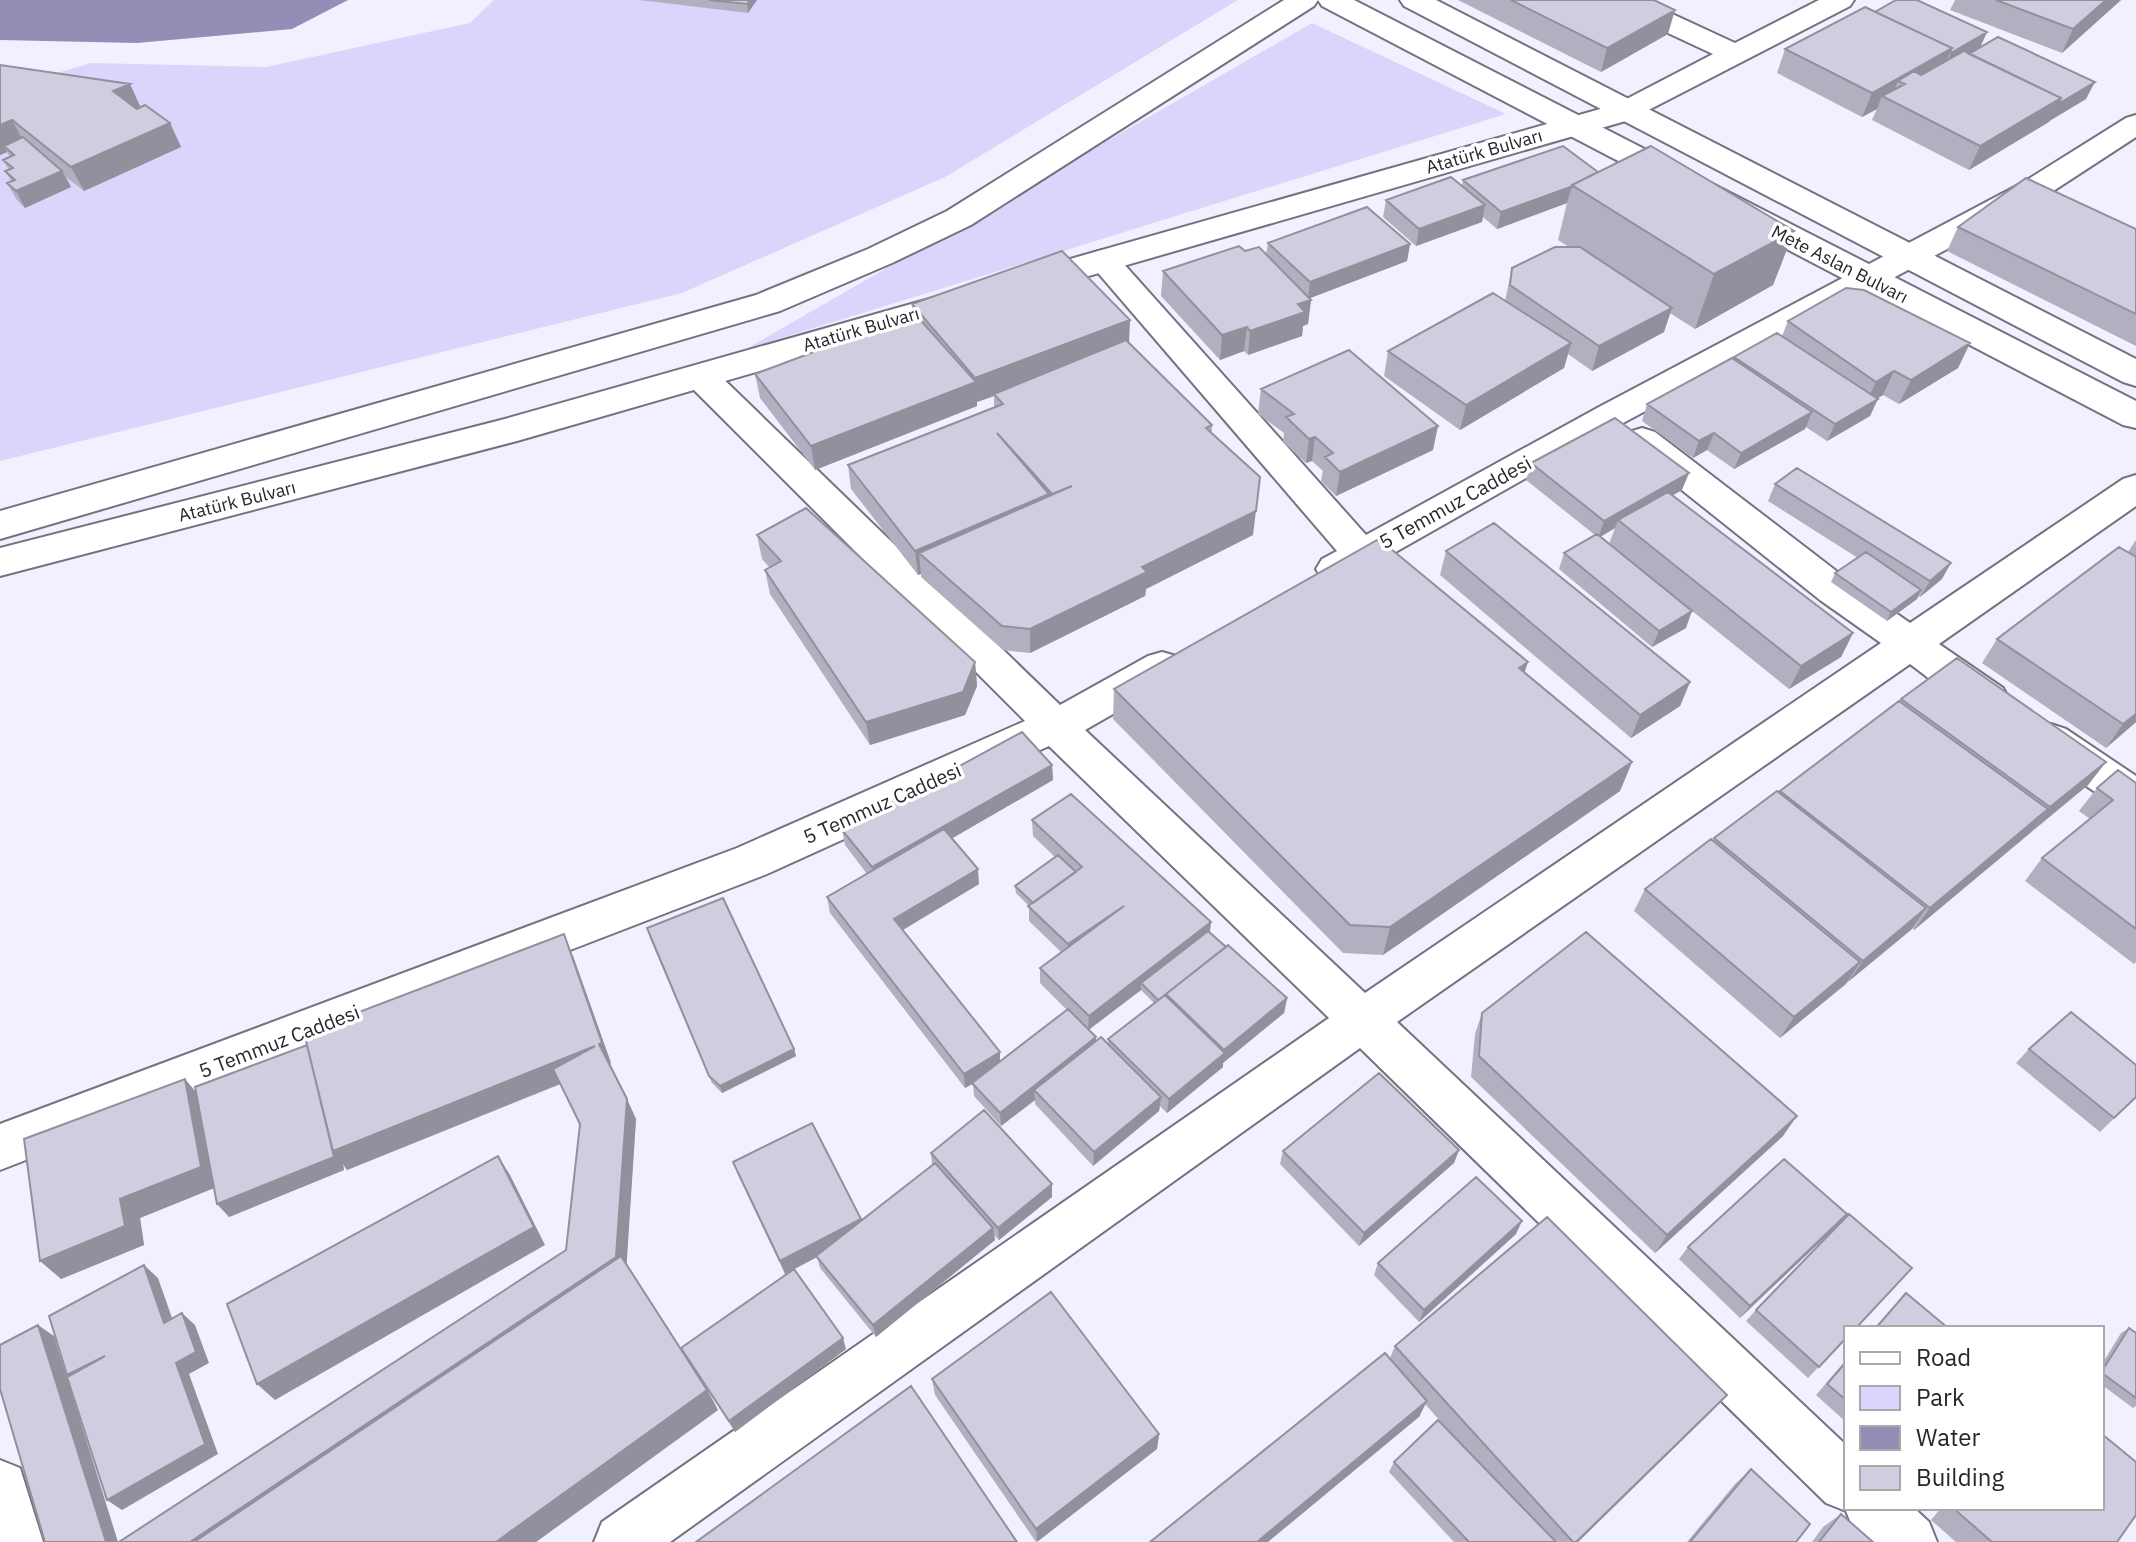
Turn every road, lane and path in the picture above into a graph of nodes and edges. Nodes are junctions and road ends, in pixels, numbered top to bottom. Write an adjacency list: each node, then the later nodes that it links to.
1 (1304, 0): 20 (street, Atatürk Bulvarı)
2 (1332, 0): 9 (street, Mete Aslan Bulvarı)
3 (1414, 0): 7 (street, Mete Aslan Bulvarı)
4 (1620, 0): 6 (street)
5 (1840, 0): 6 (street, Atatürk Bulvarı)
6 (1736, 54): 7 (street, Atatürk Bulvarı)
7 (1625, 111): 9 (street, Atatürk Bulvarı); 12 (street, Mete Aslan Bulvarı)
8 (2136, 124): 10 (street, 5 Temmuz Caddesi)
9 (1571, 126): 13 (street, Atatürk Bulvarı); 14 (street, Mete Aslan Bulvarı)
10 (2033, 190): 11 (street); 12 (street, 5 Temmuz Caddesi)
11 (2072, 207)
12 (1908, 256): 14 (street, 5 Temmuz Caddesi); 15 (street, Mete Aslan Bulvarı)
13 (1103, 260): 16 (street, Atatürk Bulvarı); 21 (street)
14 (1867, 278): 17 (street, 5 Temmuz Caddesi); 18 (street, Mete Aslan Bulvarı)
15 (2136, 374)
16 (700, 376): 22 (street, Atatürk Bulvarı); 26 (street)
17 (1611, 415): 21 (street, 5 Temmuz Caddesi); 24 (street)
18 (2136, 416)
19 (2136, 488): 24 (street)
20 (0, 525)
21 (1362, 554): 23 (street, 5 Temmuz Caddesi)
22 (0, 562)
23 (1307, 585)
24 (1909, 644): 27 (street); 28 (street)
25 (1196, 648): 26 (street, 5 Temmuz Caddesi)
26 (1054, 725): 28 (street); 29 (street, 5 Temmuz Caddesi)
27 (2136, 798)
28 (1363, 1020): 30 (street); 34 (street)
29 (0, 1147)
30 (1844, 1481)
31 (0, 1488): 33 (street)
32 (1875, 1510): 35 (street)
33 (15, 1542)
34 (622, 1542)
35 (1909, 1542)

